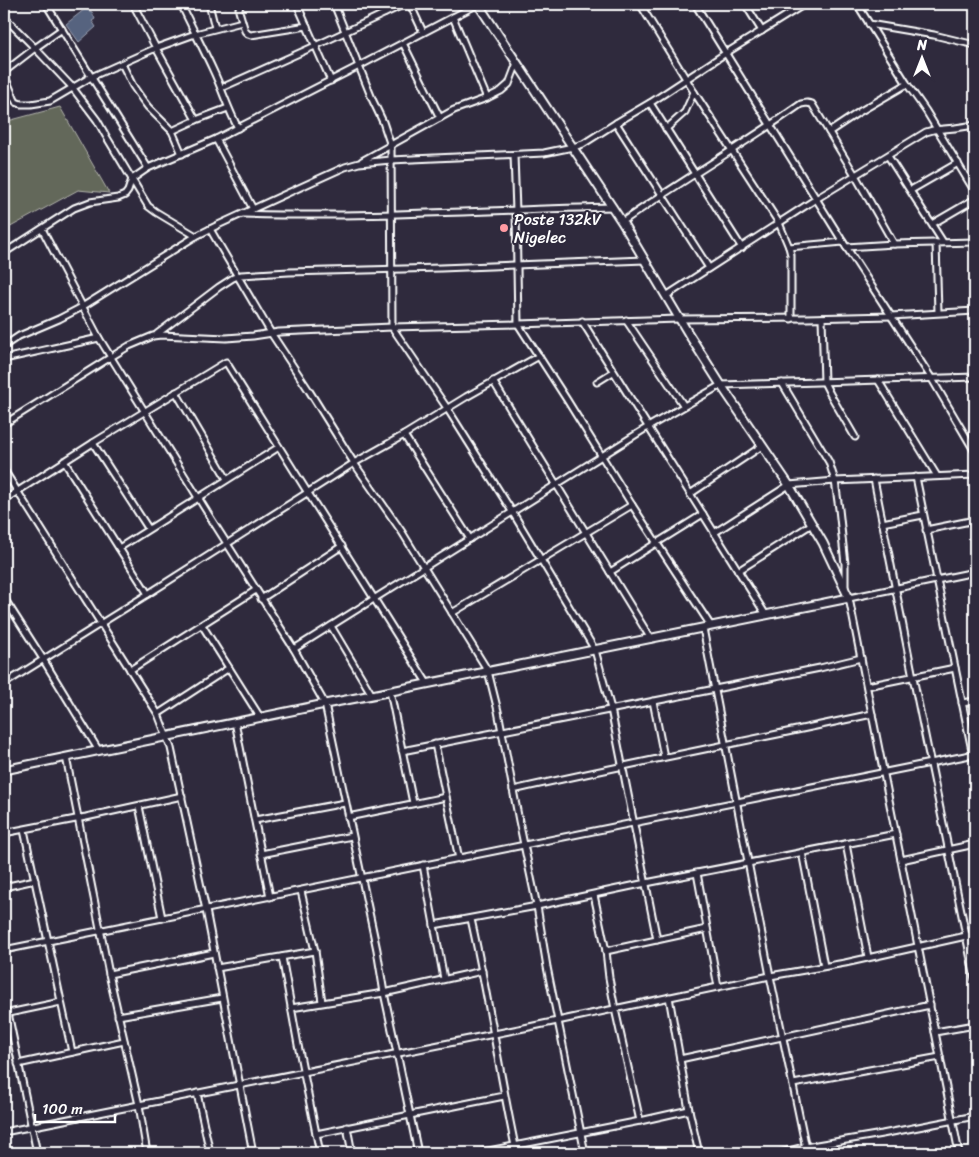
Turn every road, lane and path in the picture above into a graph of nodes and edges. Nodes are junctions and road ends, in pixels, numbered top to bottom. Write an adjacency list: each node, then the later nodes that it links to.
1 (46, 4): 24 (street)
2 (133, 4): 33 (street)
3 (180, 4): 28 (street)
4 (209, 4): 23 (street)
5 (242, 4): 20 (street)
6 (297, 4): 22 (street)
7 (334, 4): 26 (street)
8 (380, 4): 17 (street)
9 (405, 4): 17 (street)
10 (410, 4): 27 (street)
11 (478, 4): 19 (street); 35 (street)
12 (640, 4): 40 (street)
13 (695, 4): 34 (street)
14 (745, 4): 25 (street)
15 (805, 4): 25 (street)
16 (857, 4): 21 (street)
17 (385, 13): 26 (street)
18 (4, 17): 32 (street)
19 (453, 17): 27 (street); 46 (street)
20 (242, 22): 22 (street); 23 (street)
21 (869, 24): 30 (street); 42 (street)
22 (307, 26): 31 (street)
23 (215, 28): 28 (street)
24 (62, 30): 32 (street); 39 (street)
25 (762, 31): 34 (street)
26 (346, 32): 31 (street); 37 (street)
27 (423, 32): 29 (street)
28 (194, 34): 33 (street); 44 (street)
29 (403, 43): 37 (street); 49 (street)
30 (975, 45)
31 (315, 46): 41 (street); 44 (street)
32 (35, 48): 38 (street); 43 (street)
33 (156, 48): 36 (street); 50 (street)
34 (726, 53): 40 (street); 53 (street)
35 (516, 63): 46 (street); 61 (street)
36 (122, 64): 39 (street); 57 (street)
37 (360, 66): 41 (street); 60 (street)
38 (4, 73): 43 (street)
39 (91, 77): 43 (street); 69 (street)
40 (686, 79): 45 (street); 47 (street)
41 (331, 81): 54 (street)
42 (907, 84): 56 (street); 58 (street)
43 (72, 87): 72 (street)
44 (221, 88): 48 (street)
45 (694, 92): 55 (street); 62 (street)
46 (487, 98): 49 (street)
47 (650, 103): 51 (street); 55 (street)
48 (228, 108): 50 (street); 54 (street)
49 (440, 118): 60 (street)
50 (196, 120): 57 (street)
51 (616, 123): 61 (street); 75 (street)
52 (975, 125): 56 (street)
53 (770, 126): 58 (street); 62 (street); 76 (street)
54 (238, 128): 59 (street)
55 (666, 129): 70 (street)
56 (938, 130): 65 (street); 68 (street)
57 (172, 131): 63 (street)
58 (829, 132): 71 (street)
59 (216, 139): 63 (street); 79 (street)
60 (391, 146): 66 (street); 67 (street)
61 (573, 147): 64 (street); 78 (street)
62 (732, 151): 70 (street); 84 (street)
63 (182, 154): 69 (street)
64 (514, 155): 66 (street); 80 (street)
65 (888, 156): 71 (street); 73 (street)
66 (391, 160): 67 (street); 82 (street)
67 (360, 163): 79 (street)
68 (958, 163): 73 (street); 74 (street)
69 (148, 168): 72 (street)
70 (694, 174): 75 (street); 95 (street)
71 (855, 176): 76 (street); 92 (street)
72 (132, 179): 86 (street); 88 (street)
73 (910, 190): 85 (street)
74 (975, 192)
75 (662, 195): 83 (street); 99 (street)
76 (816, 199): 84 (street); 93 (street)
77 (975, 199): 85 (street)
78 (613, 207): 80 (street); 83 (street)
79 (252, 209): 81 (street)
80 (516, 211): 82 (street); 98 (street)
81 (240, 214): 82 (street); 87 (street)
82 (391, 215): 100 (street)
83 (622, 222): 97 (street)
84 (779, 223): 94 (street); 95 (street)
85 (932, 224): 90 (street)
86 (42, 229): 96 (street); 103 (street)
87 (210, 229): 88 (street); 101 (street)
88 (196, 236): 103 (street)
89 (936, 242): 90 (street); 92 (street); 105 (street)
90 (943, 242): 91 (street)
91 (975, 242)
92 (894, 244): 93 (street)
93 (844, 245): 94 (street); 106 (street)
94 (789, 246): 109 (street)
95 (742, 248): 99 (street)
96 (4, 253)
97 (645, 260): 98 (street); 102 (street)
98 (517, 265): 100 (street); 112 (street)
99 (709, 268): 102 (street)
100 (392, 269): 101 (street); 113 (street)
101 (238, 276): 114 (street); 115 (street)
102 (666, 296): 108 (street)
103 (82, 307): 116 (street); 117 (street)
104 (975, 311): 105 (street)
105 (938, 312): 106 (street)
106 (891, 316): 107 (street); 123 (street)
107 (822, 318): 109 (street); 128 (street)
108 (679, 319): 109 (street); 110 (street); 129 (street)
109 (791, 319)
110 (626, 320): 111 (street); 131 (street)
111 (582, 321): 112 (street); 121 (street)
112 (518, 324): 113 (street); 118 (street)
113 (392, 327): 114 (street); 132 (street)
114 (271, 333): 115 (street); 144 (street)
115 (156, 335): 119 (street)
116 (99, 338): 119 (street); 120 (street)
117 (4, 346)
118 (539, 356): 125 (street); 142 (street)
119 (111, 357): 133 (street); 134 (street)
120 (4, 359)
121 (613, 372): 126 (street); 135 (street)
122 (975, 377): 123 (street)
123 (932, 379): 124 (street); 141 (street)
124 (878, 380): 128 (street); 147 (street)
125 (492, 381): 132 (street); 152 (street)
126 (597, 382)
127 (782, 382): 128 (street); 129 (street); 151 (street)
128 (824, 382): 137 (street)
129 (721, 385): 131 (street); 139 (street)
130 (176, 392): 133 (street); 140 (street); 149 (street)
131 (684, 406): 135 (street)
132 (447, 408): 136 (street); 160 (street)
133 (145, 411): 138 (street); 157 (street)
134 (4, 424)
135 (648, 427): 142 (street); 156 (street)
136 (404, 434): 144 (street); 170 (street)
137 (855, 437)
138 (93, 443): 143 (street); 166 (street)
139 (762, 446): 153 (street); 156 (street)
140 (279, 447): 149 (street); 155 (street)
141 (975, 452)
142 (602, 456): 152 (street); 159 (street)
143 (64, 461): 154 (street); 174 (street)
144 (354, 463): 155 (street); 176 (street)
145 (4, 470): 154 (street)
146 (975, 475): 147 (street)
147 (937, 476): 148 (street)
148 (916, 477): 150 (street); 162 (street)
149 (227, 479): 157 (street)
150 (874, 480): 151 (street); 164 (street)
151 (835, 481): 153 (street); 182 (street)
152 (556, 485): 160 (street); 168 (street)
153 (788, 486): 165 (street); 169 (street)
154 (17, 491): 158 (street); 191 (street)
155 (308, 492): 172 (street); 173 (street)
156 (690, 494): 161 (street)
157 (198, 498): 166 (street); 172 (street)
158 (4, 500)
159 (632, 505): 168 (street); 171 (street)
160 (513, 512): 170 (street); 175 (street)
161 (703, 514): 169 (street); 171 (street)
162 (923, 515): 164 (street); 167 (street)
163 (975, 520): 167 (street)
164 (882, 523): 181 (street)
165 (812, 524): 177 (street); 182 (street)
166 (148, 528): 174 (street)
167 (926, 530): 180 (street)
168 (586, 533): 175 (street); 178 (street)
169 (714, 533): 177 (street)
170 (470, 538): 176 (street)
171 (657, 543): 178 (street); 194 (street)
172 (227, 544): 183 (street); 184 (street)
173 (342, 546): 186 (street); 188 (street)
174 (119, 548): 184 (street)
175 (541, 560): 189 (street); 197 (street)
176 (424, 567): 188 (street); 189 (street)
177 (738, 571): 190 (street)
178 (610, 572): 195 (street)
179 (975, 572): 180 (street)
180 (937, 580): 181 (street); 201 (street)
181 (895, 588): 187 (street); 204 (street)
182 (845, 589): 187 (street)
183 (256, 590): 186 (street); 192 (street)
184 (148, 594): 191 (street)
185 (4, 598): 199 (street)
186 (262, 598): 196 (street)
187 (850, 598): 190 (street); 198 (street)
188 (375, 599): 193 (street); 205 (street)
189 (452, 613): 203 (street)
190 (766, 615): 194 (street)
191 (101, 624): 199 (street); 202 (street)
192 (202, 624): 200 (street); 202 (street)
193 (331, 626): 196 (street); 210 (street)
194 (707, 627): 195 (street); 208 (street)
195 (651, 638): 197 (street)
196 (294, 649): 214 (street)
197 (595, 650): 203 (street); 215 (street)
198 (861, 658): 207 (street); 208 (street)
199 (43, 659): 206 (street); 225 (street)
200 (229, 668): 216 (street); 218 (street)
201 (955, 668): 204 (street); 213 (street)
202 (130, 670): 216 (street)
203 (488, 672): 205 (street); 220 (street)
204 (913, 677): 207 (street); 229 (street)
205 (427, 683): 209 (street)
206 (4, 684)
207 (867, 686): 217 (street)
208 (715, 689): 211 (street); 223 (street)
209 (390, 691): 210 (street); 224 (street)
210 (372, 695): 214 (street)
211 (652, 701): 215 (street); 228 (street)
212 (975, 701): 213 (street)
213 (962, 702): 226 (street)
214 (325, 704): 218 (street); 237 (street)
215 (611, 710): 220 (street); 231 (street)
216 (158, 714): 221 (street)
217 (872, 714): 223 (street); 233 (street)
218 (260, 717): 219 (street)
219 (235, 722): 221 (street); 243 (street)
220 (501, 731): 222 (street); 234 (street)
221 (168, 736): 225 (street); 235 (street)
222 (435, 744): 224 (street); 236 (street)
223 (725, 744): 228 (street); 238 (street)
224 (402, 750): 239 (street)
225 (99, 751): 227 (street)
226 (974, 754): 229 (street); 230 (street)
227 (66, 757): 232 (street); 242 (street)
228 (664, 757): 231 (street)
229 (931, 763): 233 (street); 252 (street)
230 (975, 765)
231 (622, 766): 234 (street); 244 (street)
232 (4, 770)
233 (884, 772): 238 (street); 247 (street)
234 (513, 790): 251 (street)
235 (182, 796): 240 (street); 268 (street)
236 (446, 797): 239 (street); 255 (street)
237 (345, 802): 241 (street); 243 (street)
238 (736, 802): 244 (street); 257 (street)
239 (413, 804): 241 (street)
240 (139, 806): 242 (street); 269 (street)
241 (348, 817): 248 (street)
242 (77, 819): 245 (street); 273 (street)
243 (255, 820): 254 (street)
244 (633, 823): 251 (street); 262 (street)
245 (24, 830): 246 (street); 261 (street)
246 (4, 833)
247 (896, 834): 249 (street); 256 (street)
248 (352, 836): 254 (street); 260 (street)
249 (846, 844): 253 (street); 284 (street)
250 (975, 844): 252 (street)
251 (524, 845): 255 (street); 267 (street)
252 (949, 849): 256 (street); 275 (street)
253 (802, 852): 257 (street); 285 (street)
254 (262, 854): 266 (street)
255 (459, 859): 258 (street)
256 (901, 860): 278 (street)
257 (748, 864): 259 (street); 289 (street)
258 (423, 865): 260 (street); 271 (street)
259 (697, 873): 262 (street); 272 (street)
260 (361, 878): 264 (street); 293 (street)
261 (35, 880): 263 (street); 277 (street)
262 (646, 883): 265 (street); 276 (street)
263 (4, 886)
264 (302, 891): 266 (street); 280 (street)
265 (594, 895): 267 (street); 281 (street)
266 (270, 897): 268 (street)
267 (537, 906): 270 (street); 303 (street)
268 (206, 910): 269 (street); 282 (street)
269 (162, 918): 273 (street)
270 (470, 918): 271 (street); 287 (street)
271 (434, 925): 291 (street)
272 (707, 929): 276 (street); 292 (street)
273 (100, 931): 277 (street); 288 (street)
274 (975, 934): 275 (street)
275 (967, 936): 278 (street); 290 (street)
276 (657, 940): 281 (street)
277 (47, 942): 279 (street); 296 (street)
278 (918, 947): 284 (street); 298 (street)
279 (4, 950)
280 (315, 951): 283 (street); 297 (street)
281 (606, 951): 300 (street)
282 (214, 953): 286 (street); 288 (street)
283 (282, 957): 286 (street); 299 (street)
284 (868, 957): 285 (street)
285 (824, 966): 289 (street)
286 (217, 968): 295 (street)
287 (482, 971): 291 (street); 306 (street)
288 (109, 974): 302 (street)
289 (770, 976): 292 (street); 307 (street)
290 (975, 978)
291 (444, 979): 293 (street)
292 (718, 987): 294 (street)
293 (384, 993): 297 (street); 310 (street)
294 (669, 997): 300 (street); 312 (street)
295 (222, 998): 302 (street); 316 (street)
296 (61, 1002): 301 (street); 309 (street)
297 (322, 1002): 299 (street)
298 (930, 1005): 305 (street); 307 (street)
299 (291, 1008): 314 (street)
300 (615, 1009): 303 (street); 324 (street)
301 (6, 1013): 313 (street)
302 (118, 1016): 308 (street)
303 (558, 1020): 306 (street); 329 (street)
304 (975, 1025): 305 (street)
305 (935, 1032): 311 (street)
306 (494, 1034): 310 (street); 318 (street)
307 (782, 1037): 312 (street); 315 (street)
308 (124, 1041): 309 (street); 319 (street)
309 (72, 1052): 313 (street)
310 (397, 1053): 314 (street); 321 (street)
311 (940, 1058): 315 (street); 323 (street)
312 (680, 1059): 320 (street)
313 (18, 1064): 325 (street)
314 (303, 1072): 316 (street); 328 (street)
315 (793, 1084): 331 (street)
316 (239, 1085): 317 (street); 335 (street)
317 (197, 1093): 319 (street); 334 (street)
318 (504, 1096): 321 (street); 330 (street)
319 (139, 1105): 325 (street); 333 (street)
320 (690, 1110): 324 (street); 341 (street)
321 (410, 1114): 326 (street); 338 (street)
322 (975, 1116): 323 (street)
323 (952, 1120): 331 (street); 343 (street)
324 (640, 1122): 329 (street)
325 (32, 1126): 327 (street); 332 (street)
326 (347, 1127): 328 (street); 337 (street)
327 (4, 1132)
328 (316, 1134): 336 (street)
329 (580, 1134): 330 (street); 340 (street)
330 (515, 1146): 339 (street)
331 (806, 1150): 342 (street)
332 (37, 1153)
333 (147, 1153)
334 (210, 1153)
335 (253, 1153)
336 (320, 1153)
337 (352, 1153)
338 (418, 1153)
339 (478, 1153)
340 (585, 1153)
341 (699, 1153)
342 (780, 1153)
343 (959, 1153)

